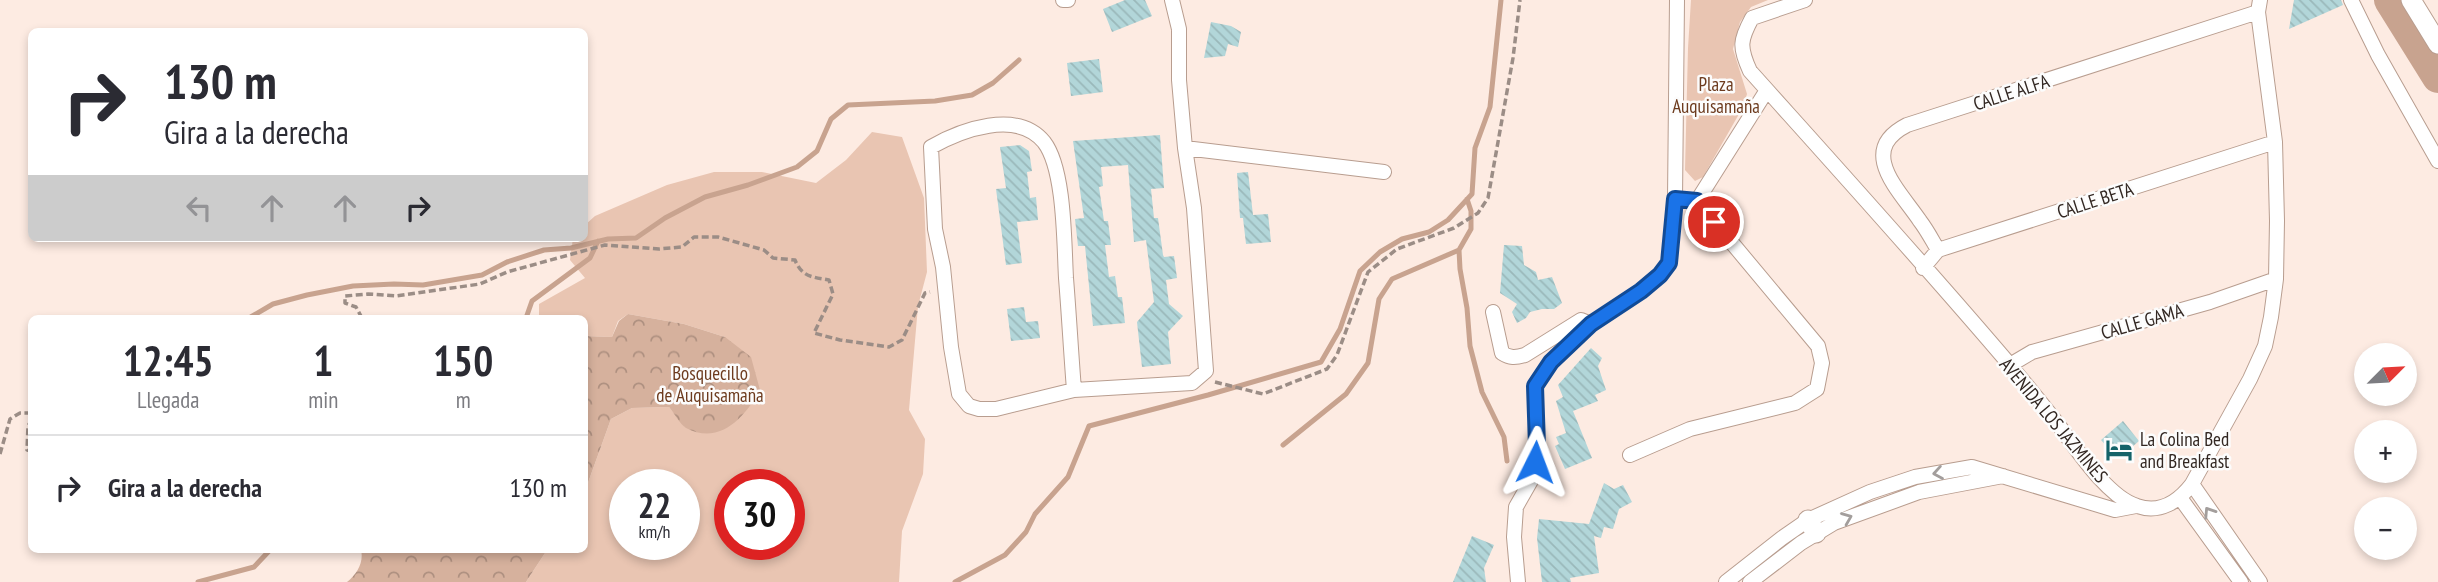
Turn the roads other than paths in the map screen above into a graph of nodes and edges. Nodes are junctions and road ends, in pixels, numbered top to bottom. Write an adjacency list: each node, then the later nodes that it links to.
1 (1172, 0): 10 (street)
2 (1676, 0): 13 (street)
3 (1805, 0): 8 (street, AVENIDA LOS JAZMINES)
4 (2351, 0): 11 (street)
5 (2411, 0): 7 (main road)
6 (2259, 6): 9 (street); 15 (street, CALLE ALFA)
7 (2438, 44)
8 (1767, 90): 14 (street); 16 (street, AVENIDA LOS JAZMINES)
9 (2275, 142): 15 (street, CALLE BETA); 17 (street)
10 (1185, 148): 12 (street); 21 (street)
11 (2438, 161)
12 (1384, 172)
13 (1675, 199): 14 (street); 19 (street)
14 (1697, 201): 22 (street)
15 (1938, 250): 16 (street)
16 (1923, 268): 20 (street, AVENIDA LOS JAZMINES)
17 (2276, 279): 20 (street, CALLE GAMA); 23 (street)
18 (1493, 312): 19 (street)
19 (1591, 324): 27 (street)
20 (2010, 365): 25 (street, AVENIDA LOS JAZMINES)
21 (1074, 390): 21 (street)
22 (1629, 455)
23 (2192, 484): 24 (street); 31 (street, one-way to 23)
24 (2181, 499): 25 (street); 30 (street)
25 (2136, 506): 26 (street)
26 (1812, 526): 28 (street); 29 (street)
27 (1518, 582)
28 (1726, 582)
29 (1750, 582)
30 (2241, 582)
31 (2259, 582)

